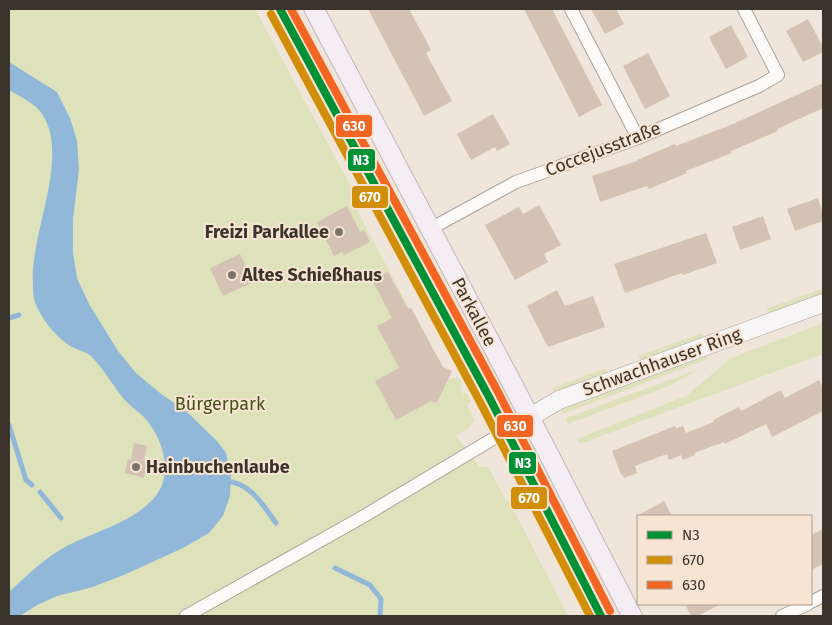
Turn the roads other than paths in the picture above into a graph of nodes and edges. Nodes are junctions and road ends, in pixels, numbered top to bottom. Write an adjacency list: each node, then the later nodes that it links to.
1 (280, 9): 9 (main road, Parkallee)
2 (314, 9): 6 (main road, Parkallee)
3 (571, 9): 5 (street)
4 (744, 9): 5 (street, Coccejusstraße)
5 (638, 138): 6 (street, Coccejusstraße)
6 (430, 229): 8 (main road, Parkallee)
7 (823, 303): 8 (main road, Schwachhauser Ring)
8 (529, 418): 9 (main road, Schwachhauser Ring); 13 (main road, Parkallee)
9 (506, 432): 11 (street); 12 (main road, Parkallee)
10 (805, 605): 14 (street)
11 (186, 616)
12 (601, 616)
13 (632, 616)
14 (782, 616)

